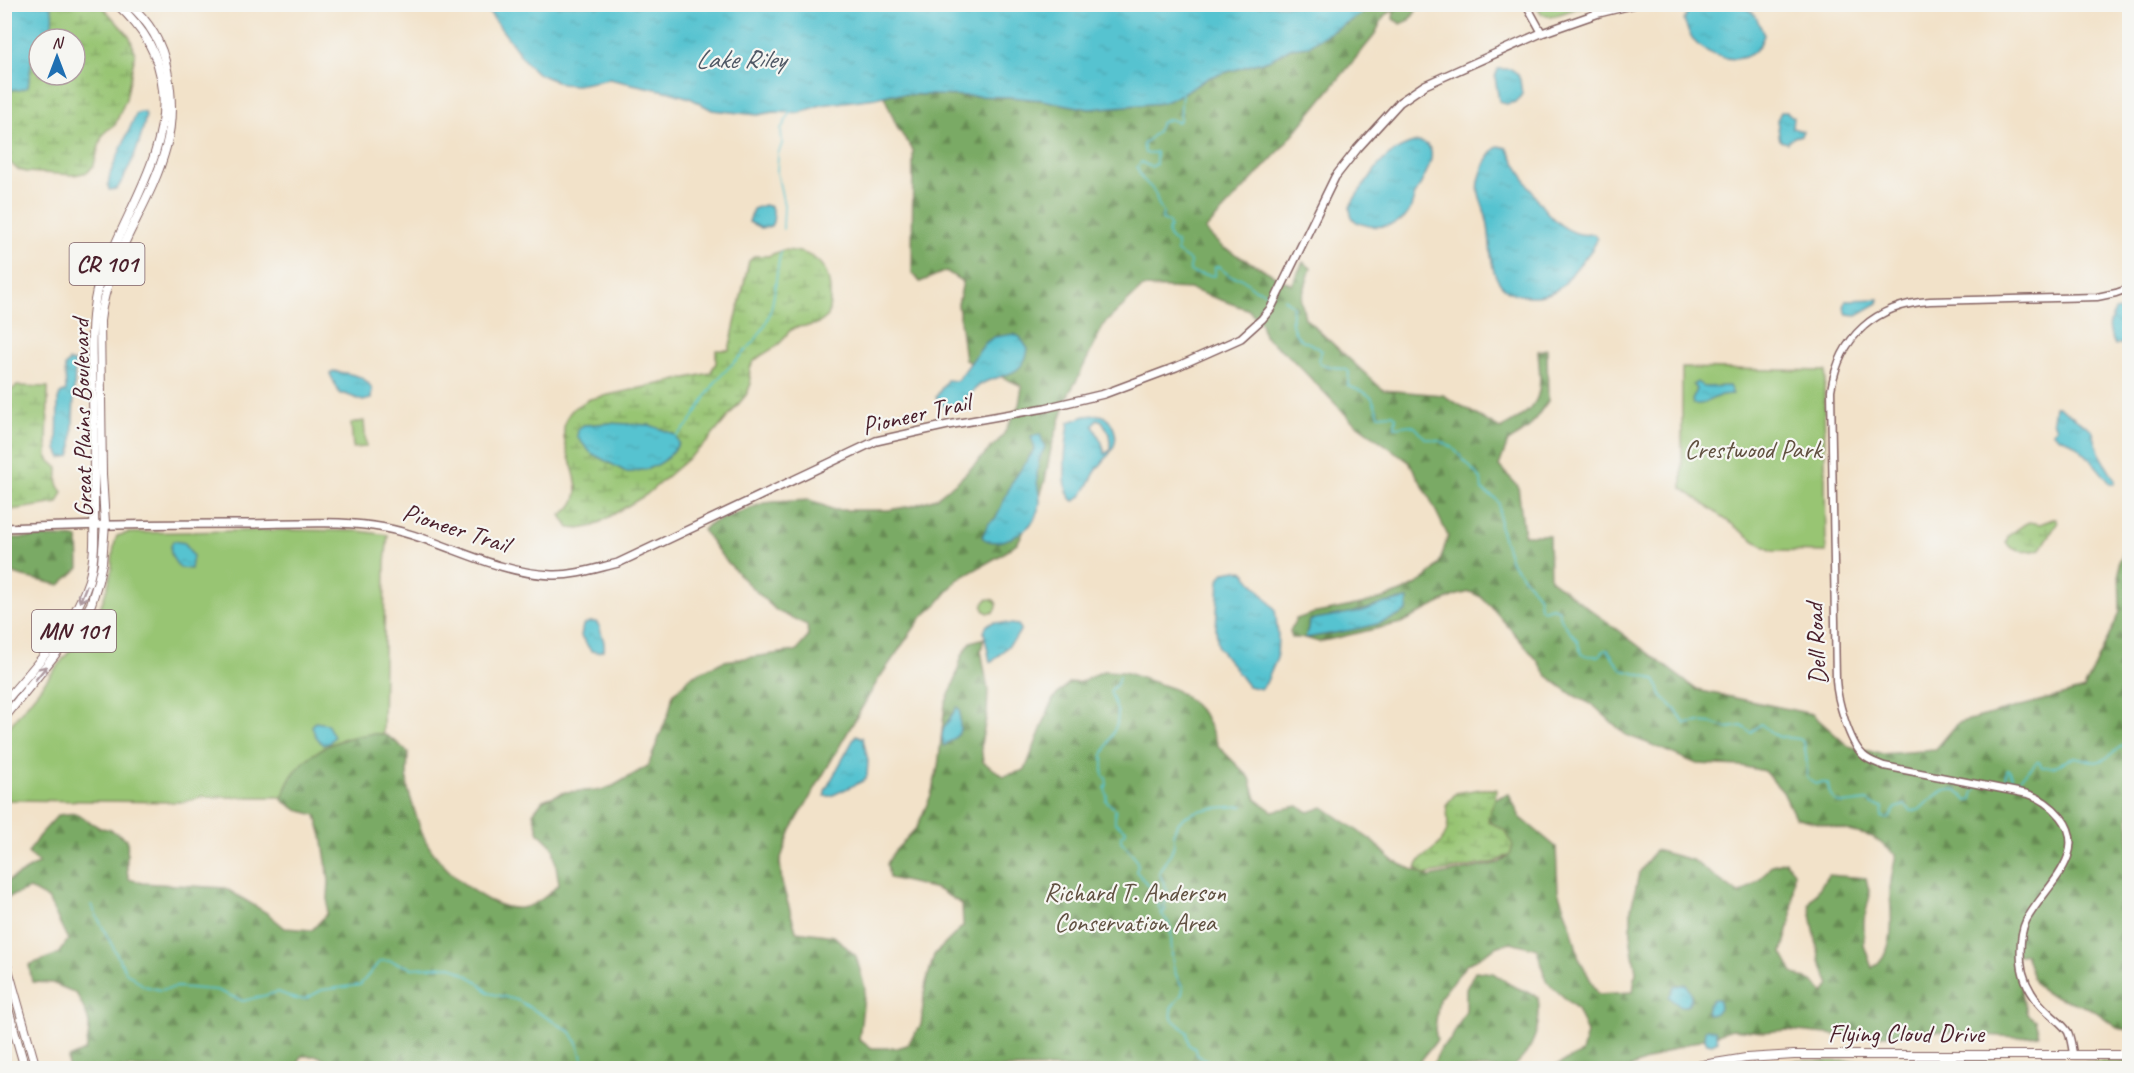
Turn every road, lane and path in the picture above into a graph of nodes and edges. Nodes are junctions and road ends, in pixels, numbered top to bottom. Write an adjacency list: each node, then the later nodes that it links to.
1 (117, 4): 8 (main road, Great Plains Boulevard / CR 101)
2 (129, 4): 7 (main road, Great Plains Boulevard / CR 101)
3 (1526, 4): 5 (street)
4 (1636, 4): 5 (main road, Pioneer Trail)
5 (1542, 33): 9 (main road, Pioneer Trail)
6 (2130, 288): 16 (street, Dell Road)
7 (102, 474): 9 (main road, Great Plains Boulevard / MN 101)
8 (95, 525): 9 (main road, Pioneer Trail); 10 (main road, Pioneer Trail); 11 (main road, Great Plains Boulevard / CR 101)
9 (105, 525): 13 (main road, Great Plains Boulevard / MN 101, one-way to 9)
10 (4, 528)
11 (95, 537): 12 (main road, Great Plains Boulevard / MN 101, one-way to 12)
12 (4, 703)
13 (4, 718)
14 (4, 956): 19 (main road)
15 (4, 995): 18 (main road)
16 (2073, 1054): 17 (main road, Flying Cloud Drive); 20 (main road, Flying Cloud Drive)
17 (2130, 1055)
18 (25, 1068)
19 (36, 1068)
20 (1684, 1068)

